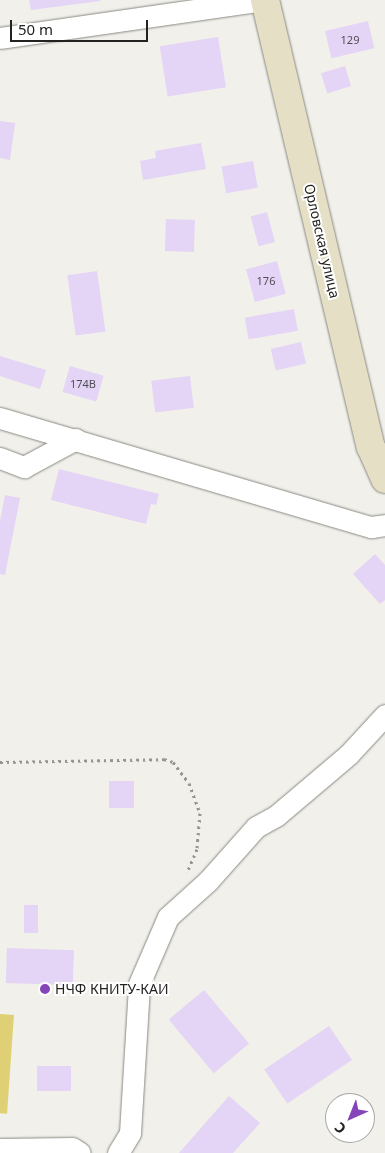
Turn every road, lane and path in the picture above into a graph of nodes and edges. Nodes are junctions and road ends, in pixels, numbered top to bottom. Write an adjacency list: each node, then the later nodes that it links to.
1 (265, 0): 2 (street); 5 (street, Орловская улица)
2 (0, 38)
3 (0, 418): 4 (street)
4 (76, 439): 6 (street); 8 (street)
5 (378, 448): 7 (street, Орловская улица)
6 (0, 458)
7 (385, 479)
8 (385, 525)
9 (385, 715): 14 (street)
10 (0, 762): 11 (path)
11 (186, 874)
12 (0, 1149): 13 (street)
13 (80, 1153)
14 (118, 1153)

